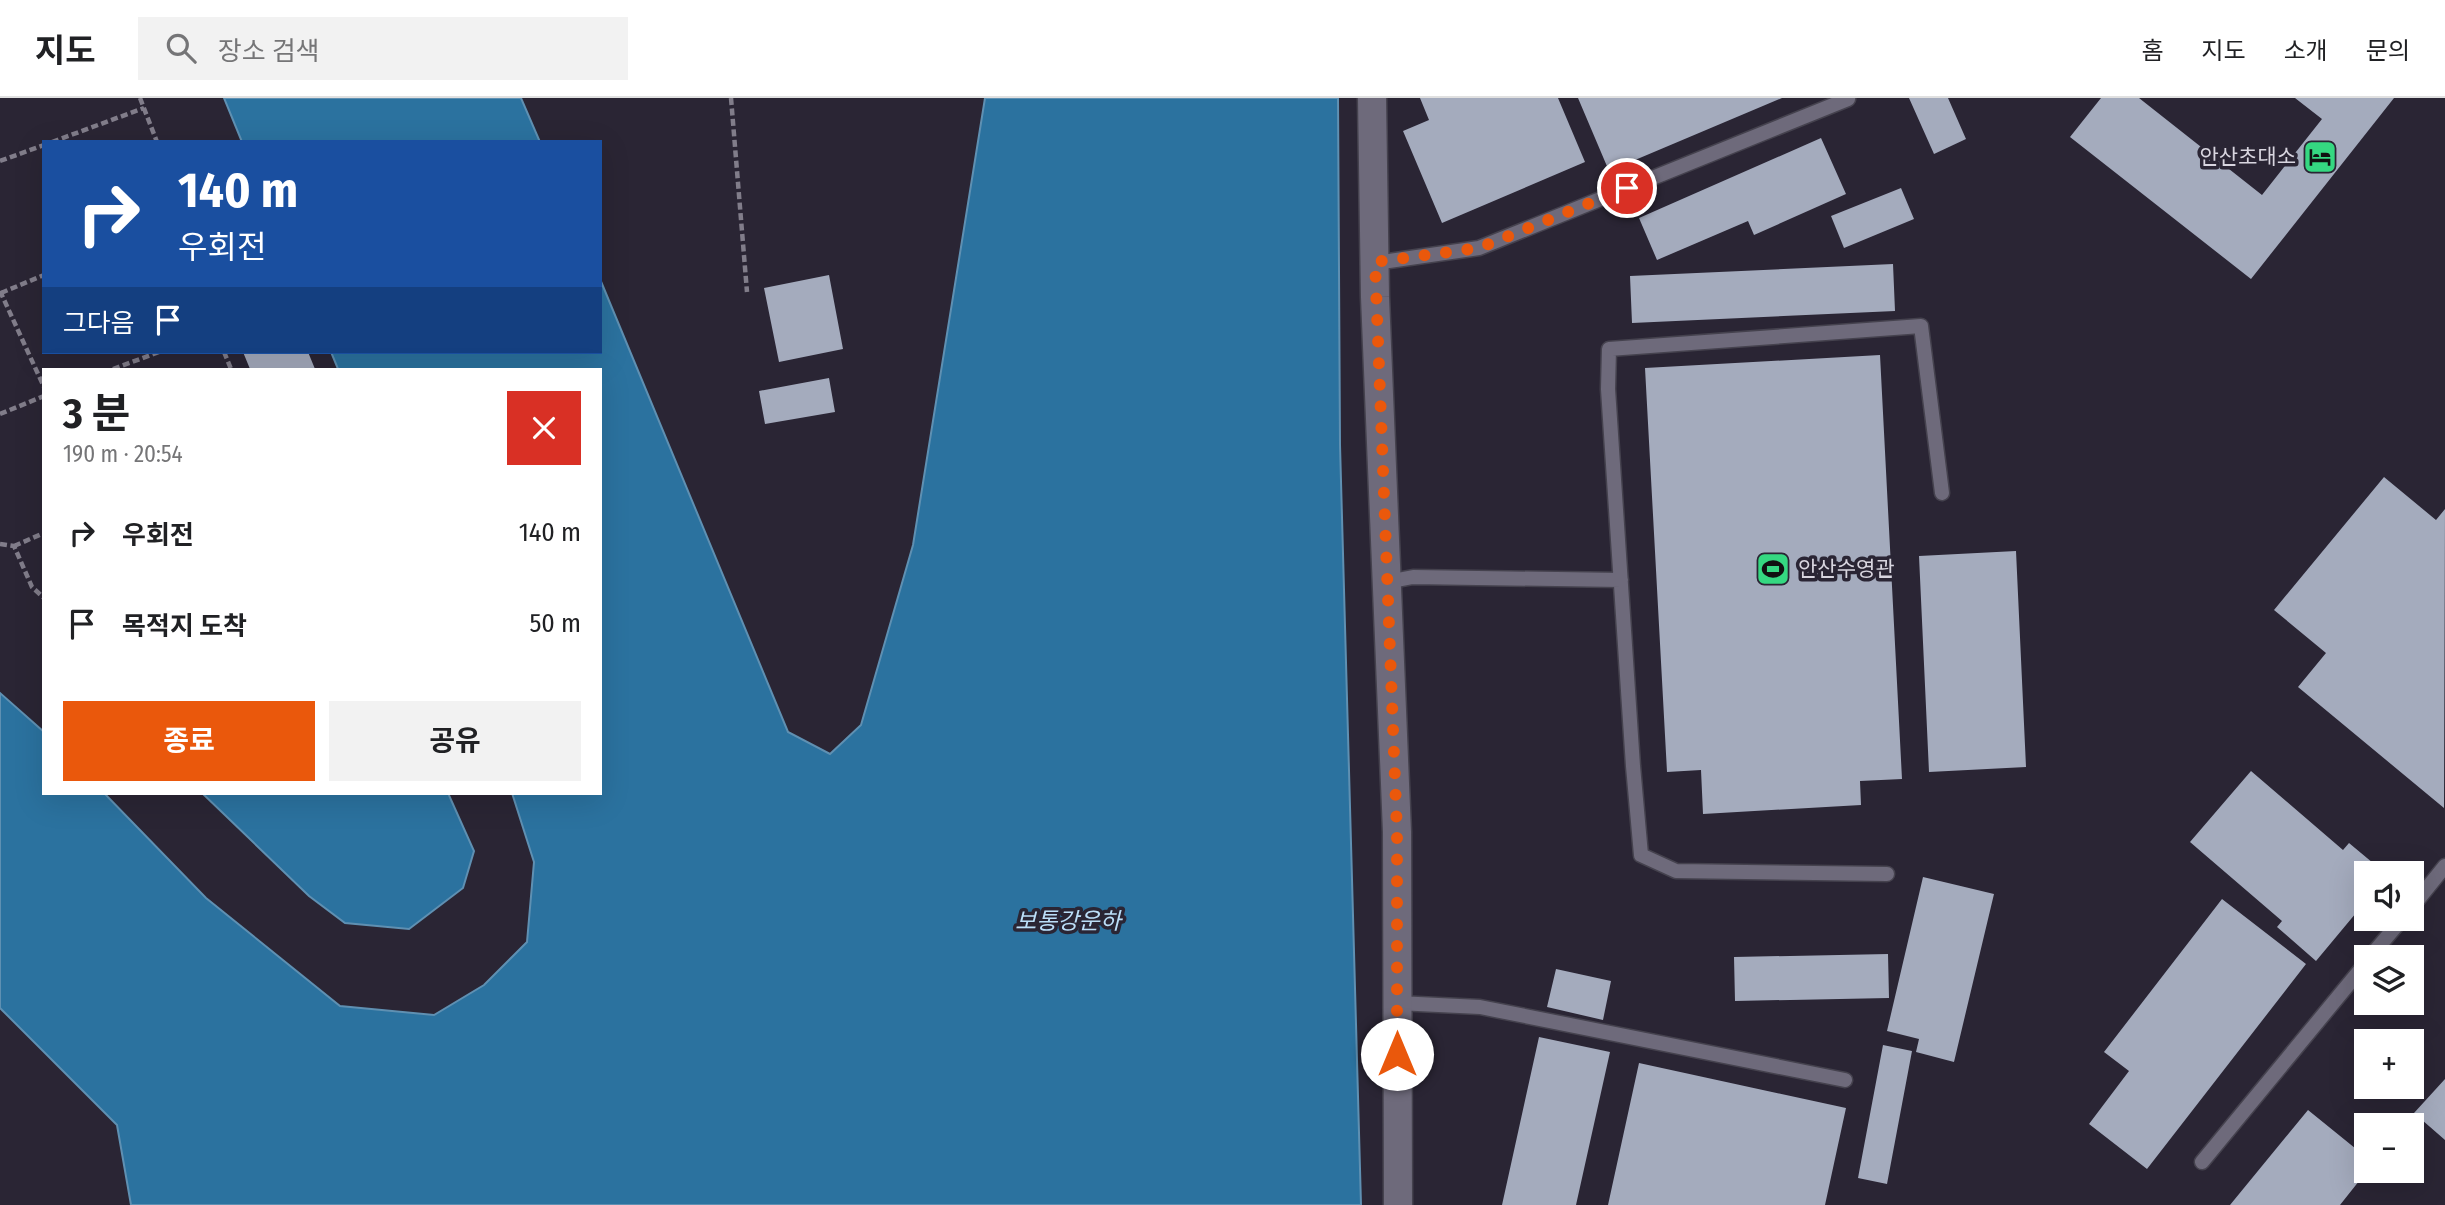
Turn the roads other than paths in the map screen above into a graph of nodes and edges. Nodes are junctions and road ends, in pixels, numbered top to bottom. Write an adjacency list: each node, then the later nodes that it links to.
1 (1372, 98): 3 (street)
2 (1848, 99): 3 (lane)
3 (1375, 262): 6 (street)
4 (1942, 493): 5 (lane)
5 (1621, 580): 6 (lane); 8 (lane)
6 (1387, 582): 13 (street)
7 (2445, 866): 9 (lane)
8 (1887, 874)
9 (2424, 892)
10 (2392, 931): 11 (lane)
11 (2380, 945)
12 (2354, 978): 15 (lane)
13 (1397, 1003): 14 (lane); 16 (street)
14 (1845, 1080)
15 (2202, 1162)
16 (1398, 1205)

